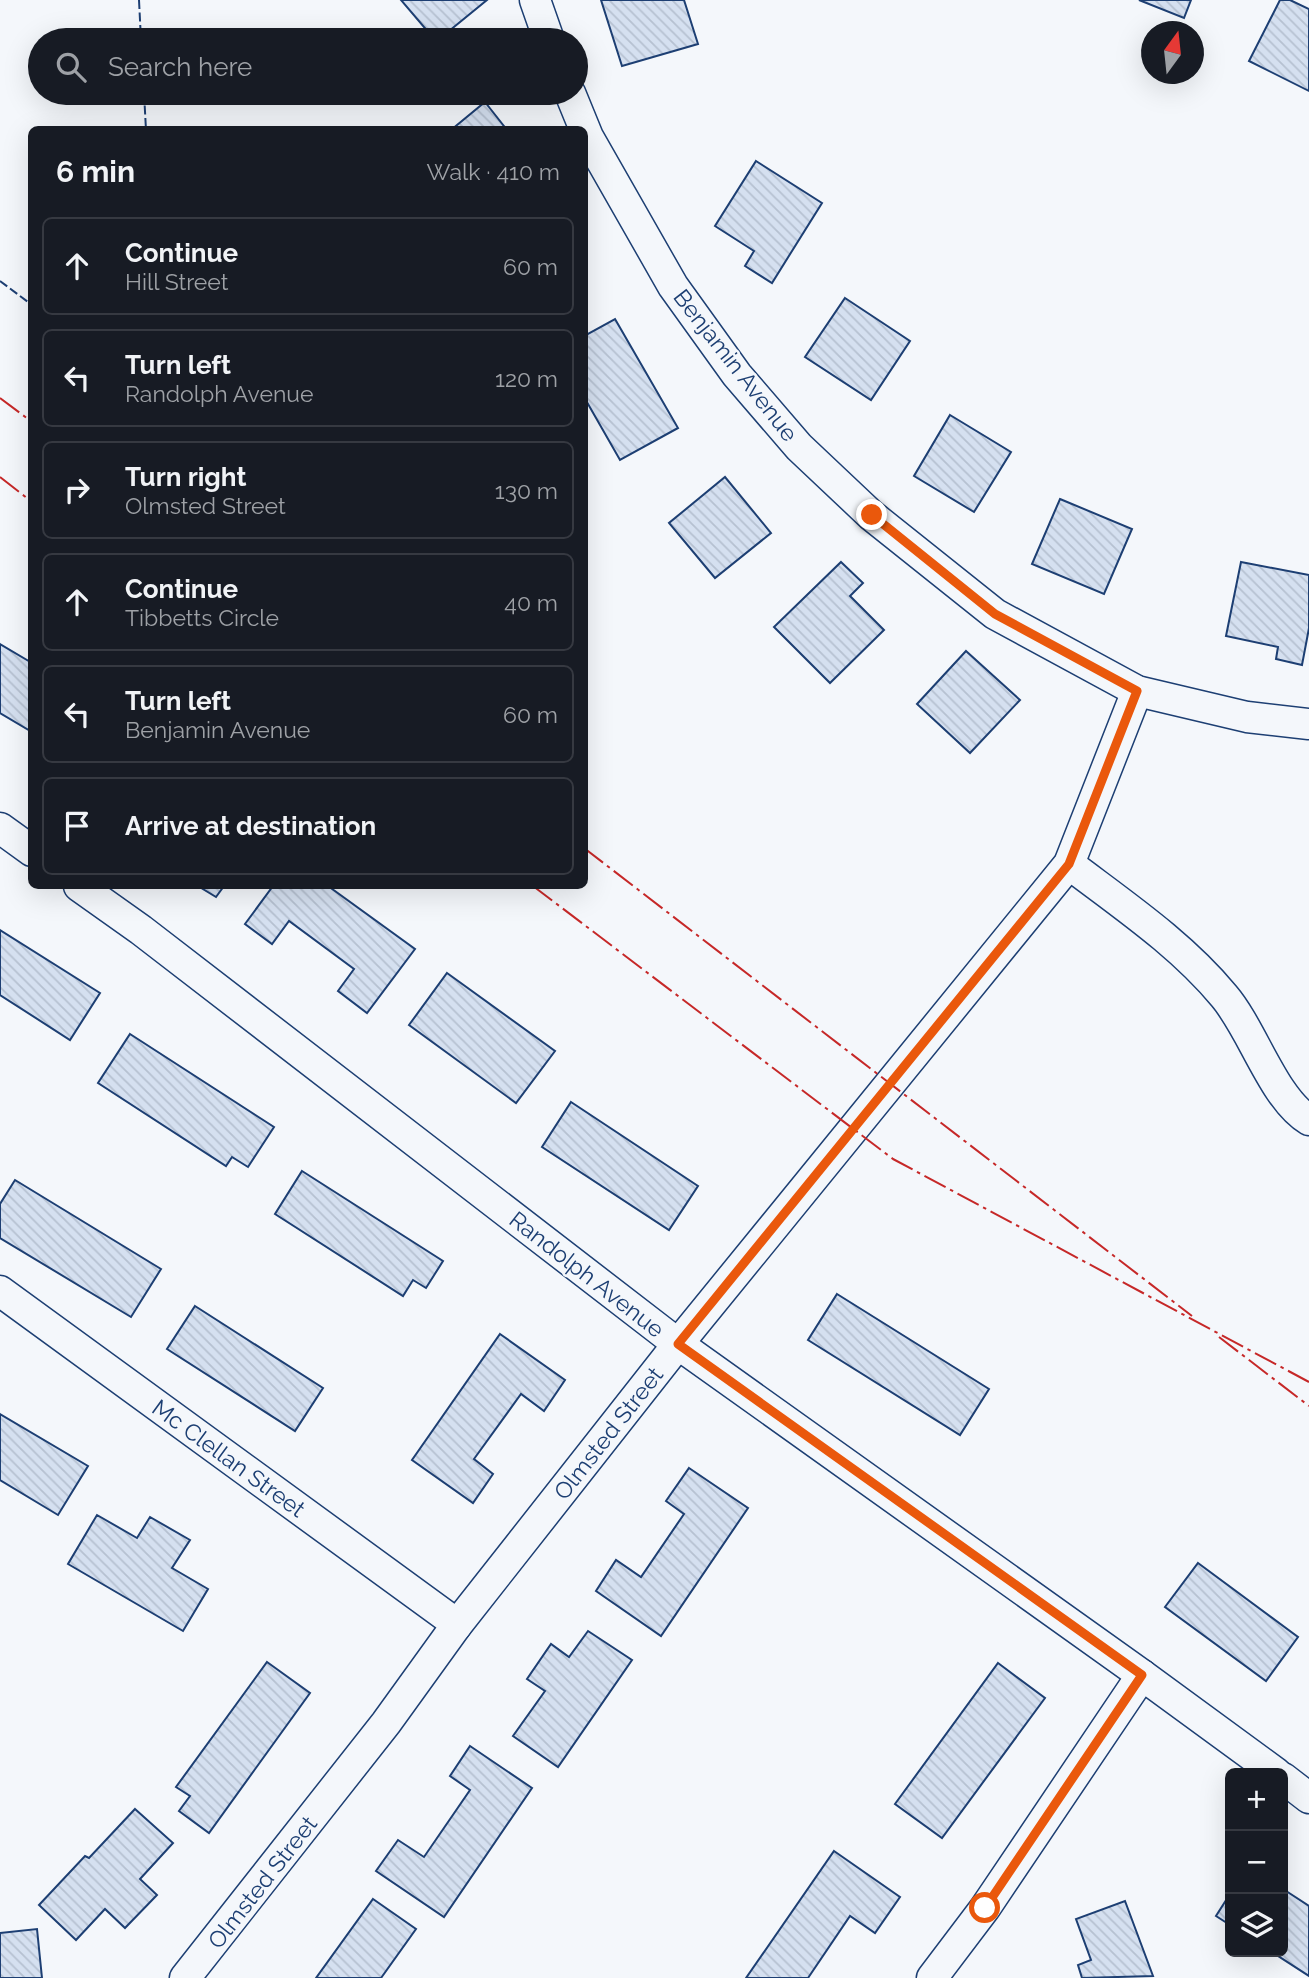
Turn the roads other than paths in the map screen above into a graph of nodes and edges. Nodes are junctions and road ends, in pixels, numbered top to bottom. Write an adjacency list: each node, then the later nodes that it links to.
1 (535, 0): 2 (street)
2 (545, 28)
3 (575, 105): 4 (street, Benjamin Avenue)
4 (584, 126)
5 (588, 137): 6 (street, Benjamin Avenue)
6 (1137, 691): 7 (street, Benjamin Avenue); 10 (street, Olmsted Street)
7 (1309, 724)
8 (0, 828): 9 (street)
9 (28, 848)
10 (1069, 864): 12 (street); 14 (street, Olmsted Street)
11 (83, 889): 14 (street, Randolph Avenue)
12 (1309, 1120)
13 (0, 1291): 15 (street, Mc Clellan Street)
14 (678, 1344): 15 (street, Olmsted Street); 16 (street, Randolph Avenue)
15 (456, 1626): 20 (street, Olmsted Street)
16 (1142, 1675): 17 (street, Randolph Avenue); 21 (street)
17 (1269, 1768)
18 (1288, 1783): 19 (street)
19 (1309, 1798)
20 (185, 1978)
21 (932, 1978)

